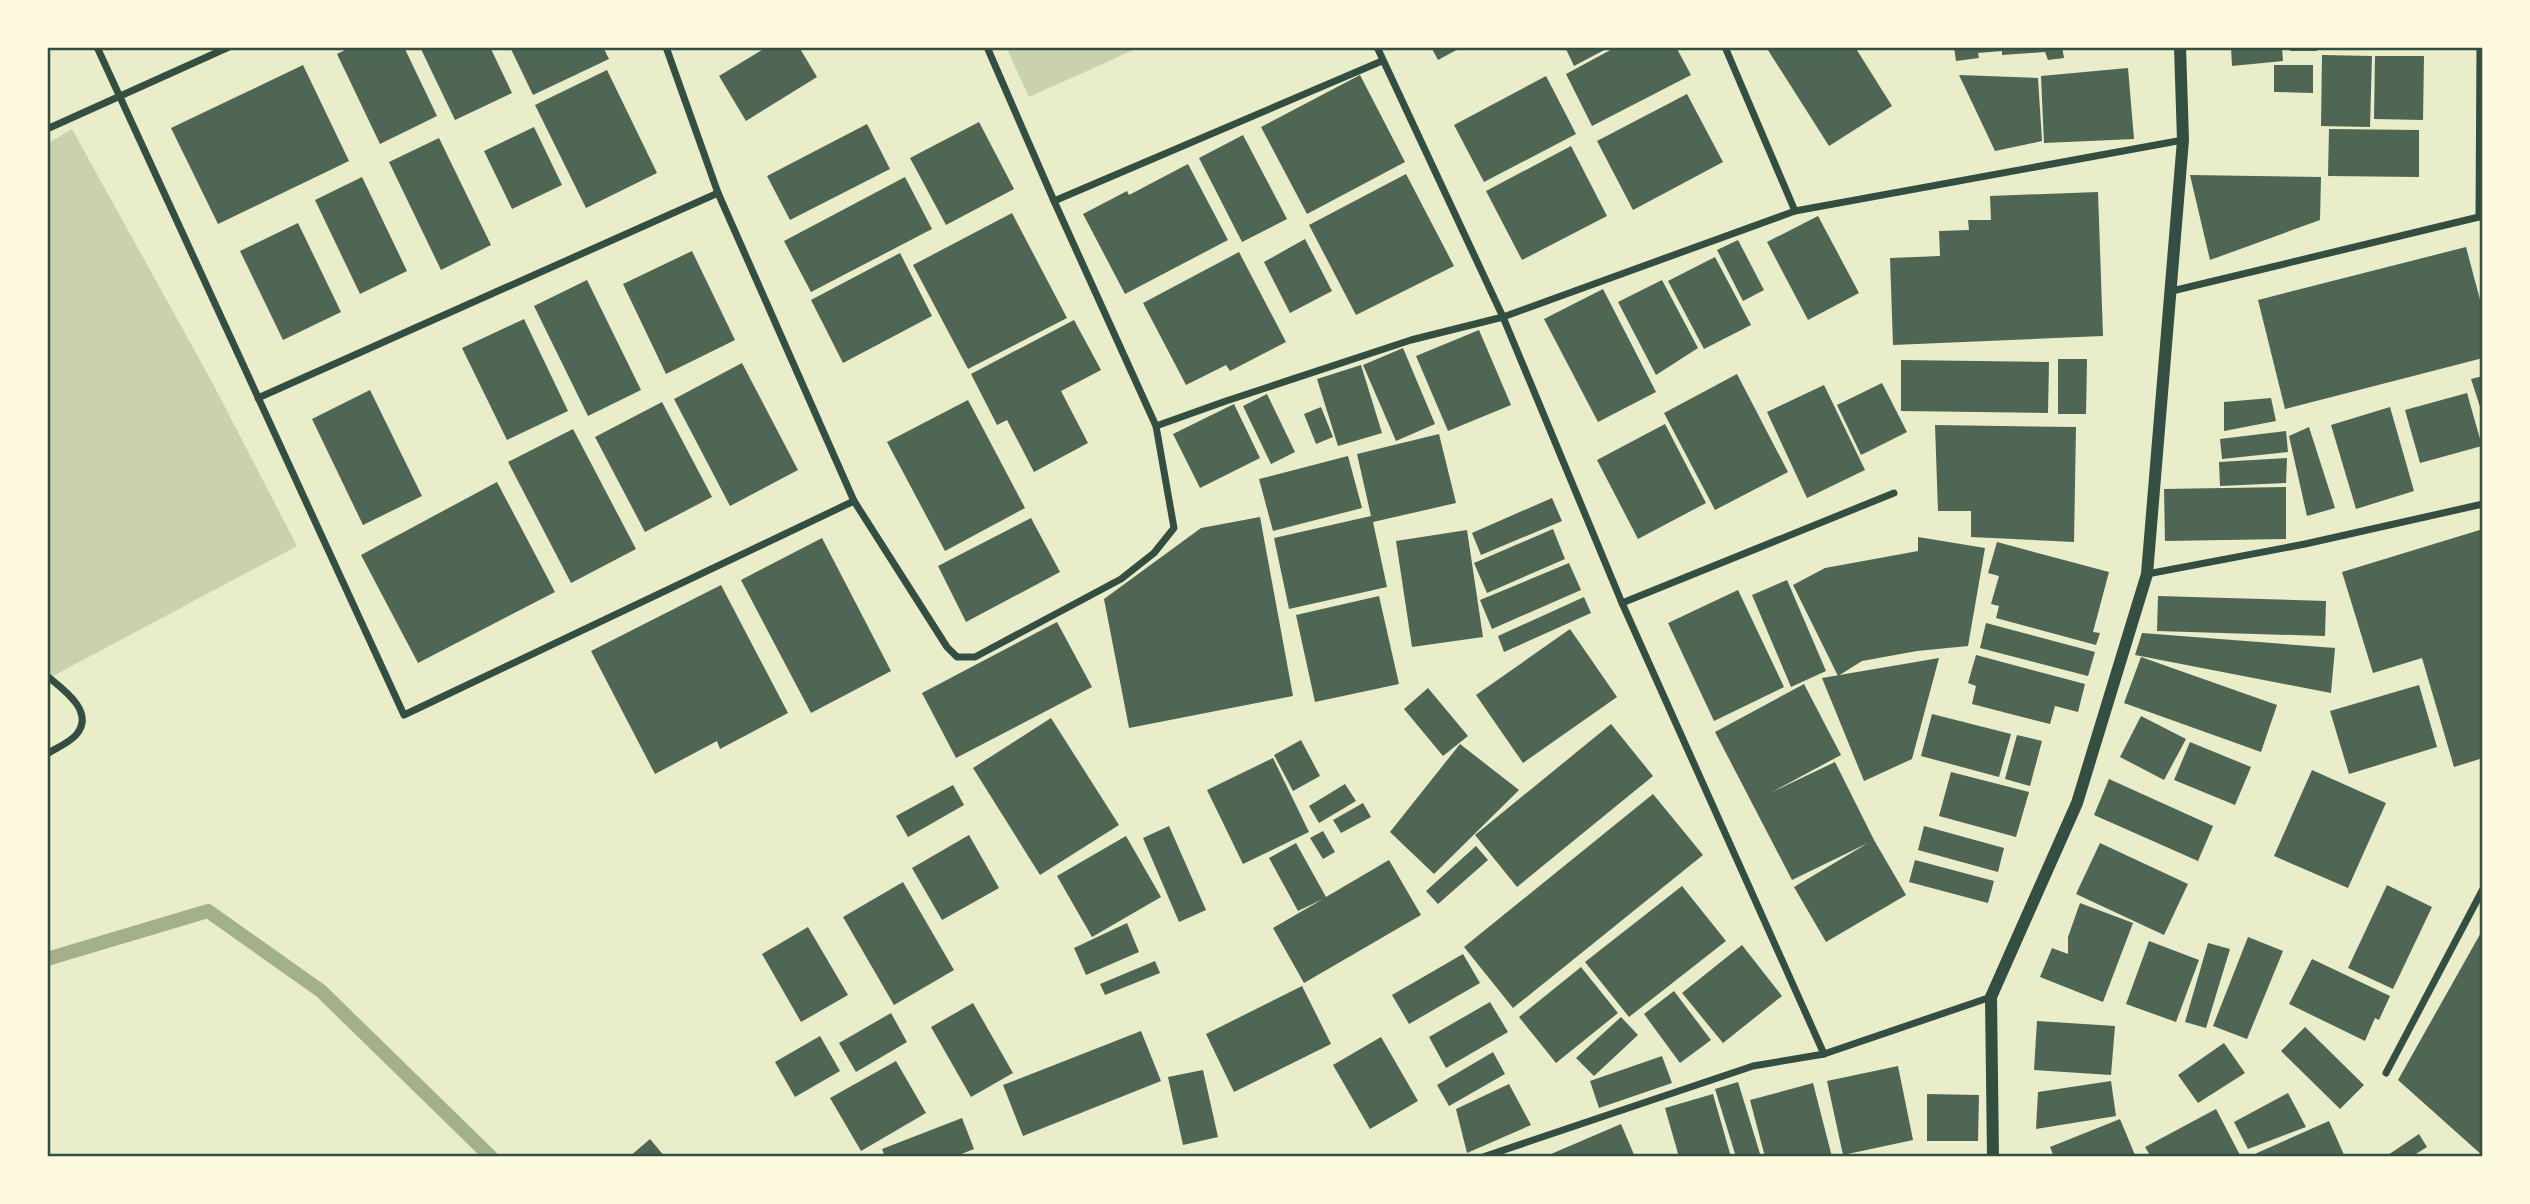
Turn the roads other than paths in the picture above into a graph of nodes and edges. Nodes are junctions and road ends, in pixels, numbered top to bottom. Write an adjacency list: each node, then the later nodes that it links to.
1 (97, 47): 10 (street)
2 (229, 47): 10 (street)
3 (666, 47): 13 (street)
4 (988, 47): 14 (street)
5 (1377, 47): 9 (street)
6 (1725, 47): 15 (street)
7 (2180, 47): 12 (street)
8 (2480, 47): 16 (street)
9 (1382, 61): 14 (street); 18 (street)
10 (120, 95): 11 (street); 19 (street)
11 (47, 129)
12 (2183, 140): 15 (street); 17 (street)
13 (718, 193): 19 (street); 22 (street)
14 (1054, 201): 20 (street)
15 (1795, 211): 18 (street)
16 (2481, 217): 17 (street)
17 (2172, 291): 24 (street)
18 (1503, 317): 20 (street); 25 (street)
19 (258, 398): 22 (street)
20 (1156, 426): 22 (street)
21 (1894, 493): 25 (street)
22 (854, 501)
23 (2483, 503): 24 (street)
24 (2147, 574): 29 (street)
25 (1622, 603): 30 (street)
26 (47, 676): 27 (street)
27 (47, 754)
28 (2483, 889): 31 (street)
29 (1991, 997): 30 (street); 33 (street)
30 (1824, 1054): 32 (street)
31 (2386, 1073)
32 (1483, 1157)
33 (1993, 1157)

